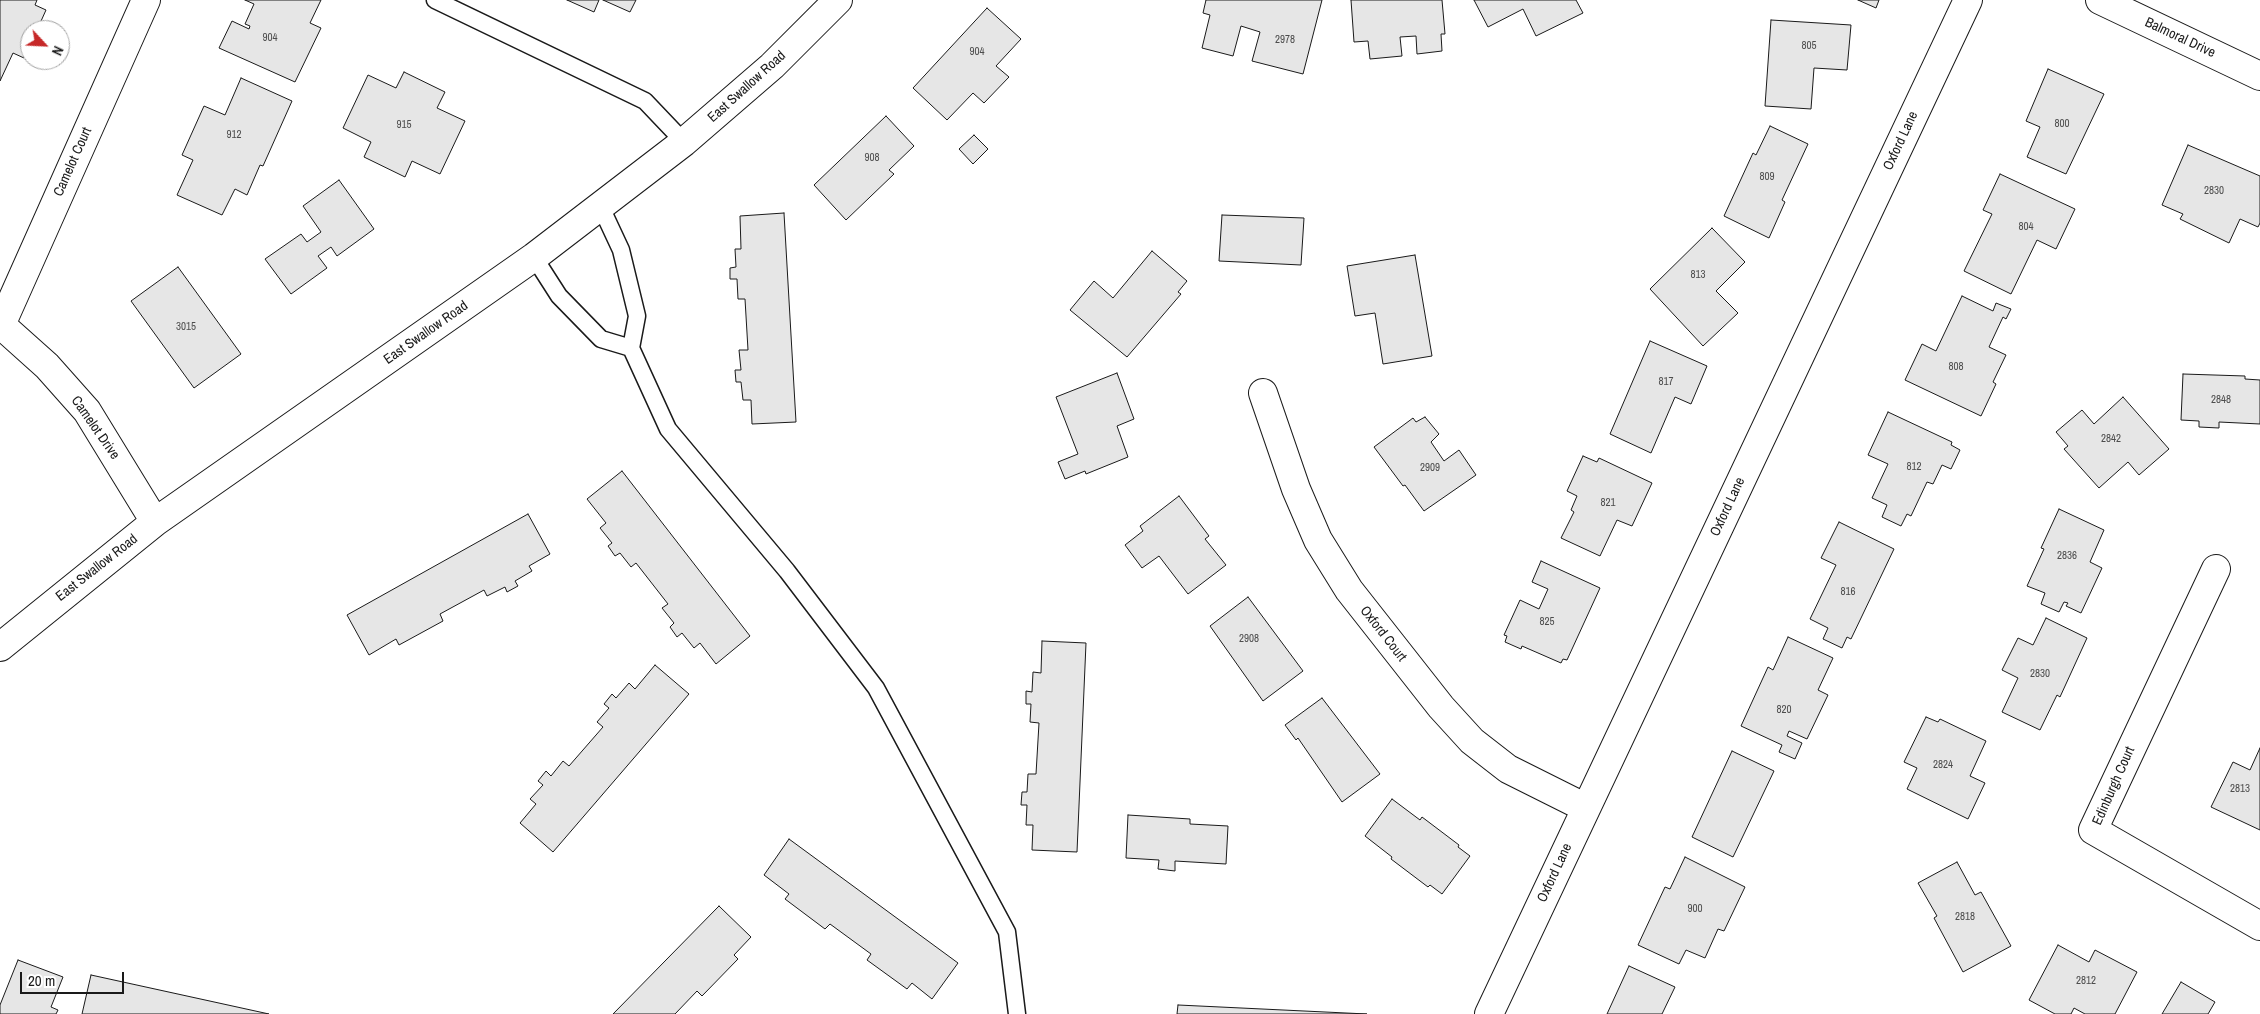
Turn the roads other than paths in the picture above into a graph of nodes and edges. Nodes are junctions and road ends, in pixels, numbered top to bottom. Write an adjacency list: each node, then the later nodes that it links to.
1 (146, 0): 10 (street, Camelot Court)
2 (435, 0): 7 (lane)
3 (838, 0): 7 (street, East Swallow Road)
4 (1968, 0): 16 (street, Oxford Lane)
5 (2100, 0): 6 (street, Balmoral Drive)
6 (2260, 76)
7 (684, 142): 8 (street, East Swallow Road)
8 (600, 205): 9 (street, East Swallow Road); 11 (lane)
9 (534, 257): 11 (lane); 13 (street, East Swallow Road)
10 (1, 325): 13 (street, Camelot Drive)
11 (631, 348): 18 (lane)
12 (1263, 392): 16 (street, Oxford Court)
13 (155, 522): 15 (street, East Swallow Road)
14 (2216, 569): 17 (street, Edinburgh Court)
15 (0, 647)
16 (1586, 808): 19 (street, Oxford Lane)
17 (2260, 926)
18 (1017, 1014)
19 (1488, 1014)

